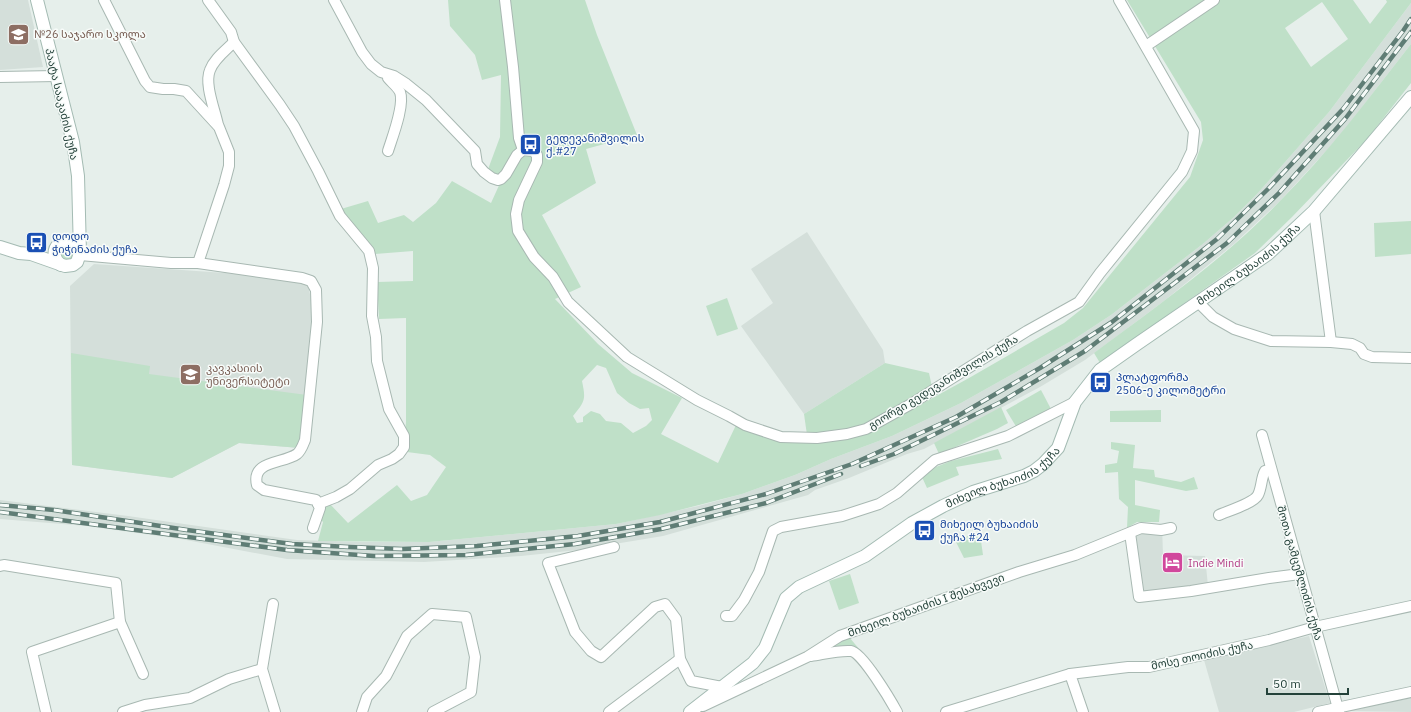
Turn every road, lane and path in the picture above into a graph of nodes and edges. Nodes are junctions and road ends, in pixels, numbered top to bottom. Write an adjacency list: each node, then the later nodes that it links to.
1 (37, 0): 11 (street, პაატა სააკაძის ქუჩა)
2 (104, 0): 14 (street)
3 (208, 0): 8 (street)
4 (334, 0): 10 (street)
5 (505, 0): 15 (street)
6 (1119, 0): 9 (street, გიორგი გედევანიშვილის ქუჩა)
7 (1214, 0): 9 (street)
8 (234, 42): 14 (street); 31 (street)
9 (1146, 46): 15 (street, გიორგი გედევანიშვილის ქუჩა)
10 (385, 73): 15 (street); 16 (street)
11 (56, 76): 12 (street); 17 (street, პაატა სააკაძის ქუჩა)
12 (0, 77)
13 (1411, 97): 18 (street, მიხეილ ბუხაიძის ქუჩა)
14 (218, 127): 23 (street)
15 (523, 150)
16 (388, 151)
17 (79, 209): 19 (street, პაატა სააკაძის ქუჩა); 21 (street, პაატა სააკაძის ქუჩა)
18 (1314, 211): 25 (street, მიხეილ ბუხაიძის ქუჩა); 26 (street)
19 (59, 244): 21 (street); 22 (street); 24 (street)
20 (0, 247): 22 (street)
21 (79, 252): 23 (street); 24 (street)
22 (31, 254): 24 (street)
23 (198, 263): 31 (street)
24 (61, 264)
25 (1198, 302): 26 (street); 28 (street, მიხეილ ბუხაიძის ქუჩა)
26 (1331, 342): 27 (street)
27 (1411, 358)
28 (1074, 402): 41 (street); 49 (street, მიხეილ ბუხაიძის ქუჩა)
29 (1262, 435): 30 (street, შოთა გამცემლიძის ქუჩა)
30 (1271, 469): 32 (street); 38 (street, შოთა გამცემლიძის ქუჩა)
31 (318, 504): 33 (street)
32 (1219, 515)
33 (312, 528)
34 (1171, 528): 35 (street, მიხეილ ბუხაიძის I შესახვევი)
35 (1130, 533): 38 (street); 44 (street, მიხეილ ბუხაიძის I შესახვევი)
36 (614, 547): 45 (street)
37 (0, 566): 42 (street)
38 (1300, 574): 43 (street, შოთა გამცემლიძის ქუჩა)
39 (273, 604): 46 (street)
40 (1411, 606): 43 (street, მოსე თოიძის ქუჩა)
41 (726, 616)
42 (120, 622): 47 (street); 52 (street)
43 (1315, 627): 48 (street, მოსე თოიძის ქუჩა); 51 (street, შოთა გამცემლიძის ქუჩა)
44 (807, 657): 58 (street, მიხეილ ბუხაიძის I შესახვევი); 59 (street)
45 (680, 659): 49 (street); 57 (street)
46 (262, 668): 53 (street); 54 (street)
47 (143, 674)
48 (1070, 674): 60 (street, მოსე თოიძის ქუჩა); 61 (street)
49 (722, 687): 58 (street, მიხეილ ბუხაიძის ქუჩა)
50 (1411, 692): 51 (street)
51 (1338, 710): 62 (street)
52 (46, 712)
53 (123, 712)
54 (275, 712)
55 (362, 712): 56 (street)
56 (433, 712)
57 (609, 712)
58 (690, 712)
59 (897, 712)
60 (946, 712)
61 (1083, 712)
62 (1318, 712)

